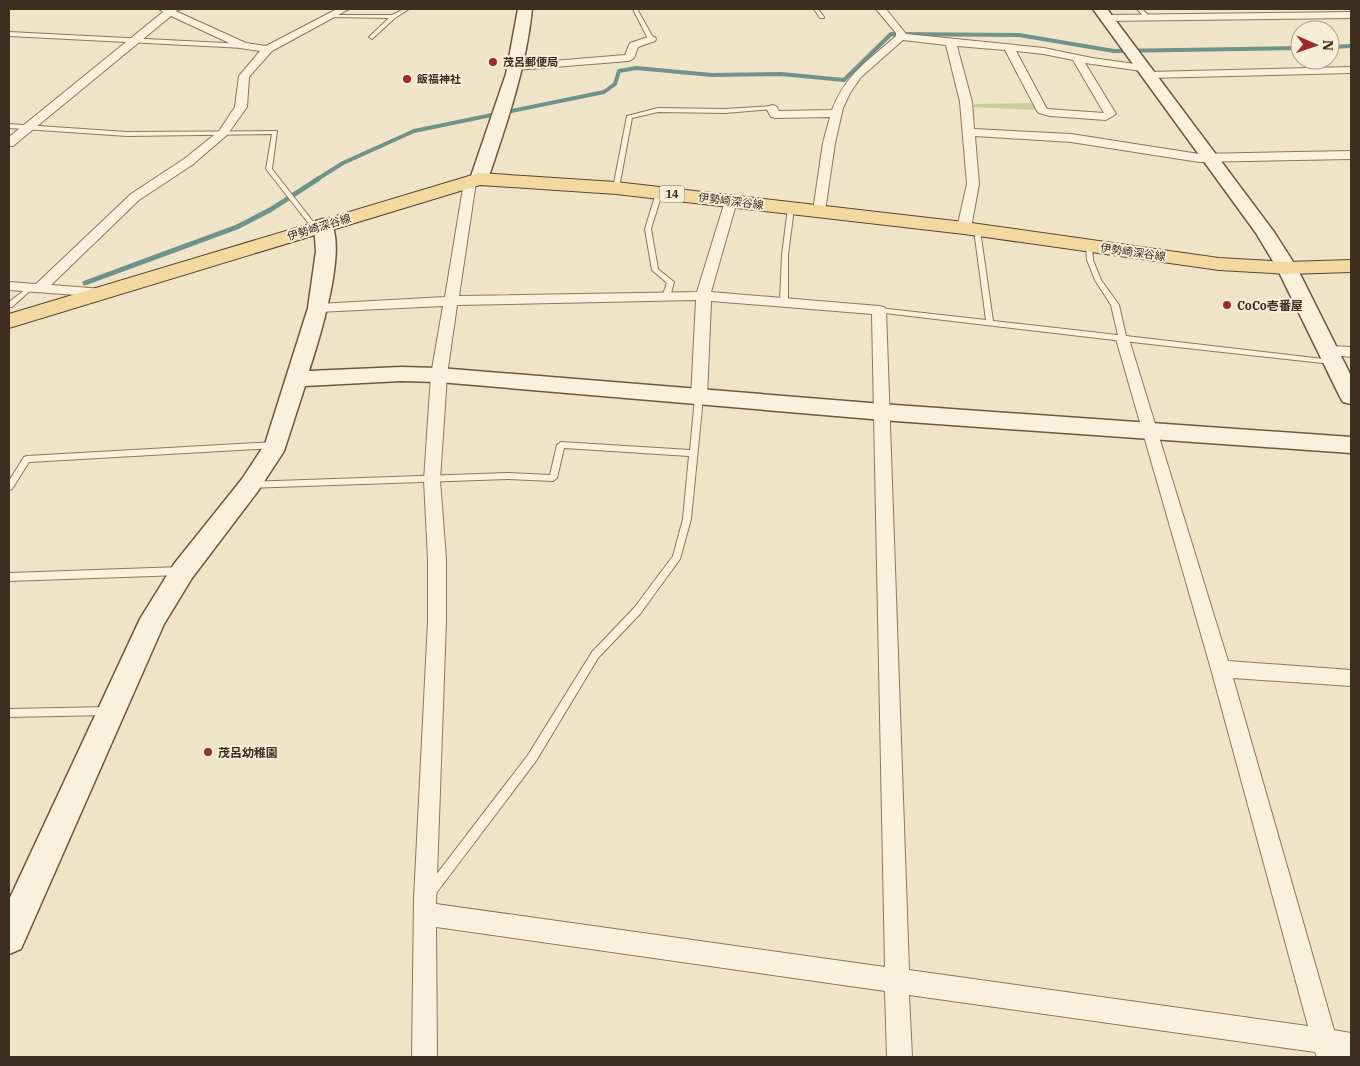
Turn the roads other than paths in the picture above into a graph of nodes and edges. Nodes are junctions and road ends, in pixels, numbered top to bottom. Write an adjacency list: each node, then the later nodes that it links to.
1 (344, 9): 11 (street)
2 (407, 9): 12 (lane)
3 (525, 9): 25 (street)
4 (635, 9): 18 (lane)
5 (816, 9): 13 (lane)
6 (881, 9): 17 (street)
7 (1139, 9): 14 (lane)
8 (171, 10): 19 (street); 21 (street)
9 (1103, 14): 14 (street); 27 (street)
10 (1347, 14): 14 (street)
11 (332, 16): 12 (lane); 23 (street)
12 (393, 17): 16 (lane)
13 (822, 17)
14 (1147, 17)
15 (9, 34): 19 (lane)
16 (372, 37)
17 (901, 37): 20 (street); 29 (street)
18 (651, 39): 25 (street)
19 (135, 41): 21 (lane); 31 (street)
20 (950, 43): 22 (street); 32 (street)
21 (244, 46): 23 (street)
22 (1009, 48): 24 (street); 24 (street)
23 (268, 49): 33 (street)
24 (1077, 58): 27 (street)
25 (516, 67): 37 (street)
26 (1351, 70): 27 (street)
27 (1145, 72): 36 (street)
28 (772, 108): 29 (street); 38 (lane)
29 (838, 113): 42 (street)
30 (9, 126): 31 (lane)
31 (29, 127): 33 (lane); 34 (street)
32 (969, 132): 36 (street); 44 (street)
33 (223, 133): 43 (lane); 49 (street)
34 (9, 143)
35 (1351, 155): 36 (street)
36 (1210, 158): 47 (street)
37 (474, 181): 38 (main road, 伊勢崎深谷線 / 14); 43 (main road, 伊勢崎深谷線 / 14); 53 (street)
38 (616, 188): 39 (main road, 伊勢崎深谷線 / 14)
39 (659, 193): 40 (main road, 伊勢崎深谷線 / 14); 52 (lane)
40 (731, 201): 41 (main road, 伊勢崎深谷線 / 14); 51 (street)
41 (791, 208): 42 (main road, 伊勢崎深谷線 / 14); 54 (lane)
42 (819, 211): 44 (main road, 伊勢崎深谷線 / 14)
43 (319, 226): 50 (main road, 伊勢崎深谷線 / 14); 56 (street)
44 (970, 229): 45 (main road, 伊勢崎深谷線 / 14); 59 (lane)
45 (1089, 246): 47 (main road, 伊勢崎深谷線 / 14); 60 (lane)
46 (1351, 266): 47 (main road, 伊勢崎深谷線 / 14)
47 (1287, 268): 61 (street)
48 (9, 286): 49 (street)
49 (34, 288): 50 (street); 55 (lane)
50 (103, 293): 58 (main road, 伊勢崎深谷線 / 14)
51 (704, 296): 52 (street); 54 (street); 65 (street)
52 (666, 297): 53 (street)
53 (451, 301): 56 (street); 62 (street)
54 (784, 302): 57 (street)
55 (9, 305)
56 (318, 308): 63 (street)
57 (879, 310): 59 (lane); 66 (street)
58 (9, 321)
59 (990, 322): 60 (lane)
60 (1123, 339): 61 (lane); 67 (street)
61 (1339, 355): 64 (street)
62 (439, 375): 63 (street); 65 (street); 71 (street)
63 (297, 379): 68 (street)
64 (1351, 397)
65 (698, 398): 66 (street); 70 (lane)
66 (882, 412): 67 (street); 82 (street)
67 (1150, 432): 69 (street); 76 (street)
68 (276, 445): 72 (street); 73 (lane)
69 (1351, 445)
70 (693, 454): 71 (lane); 80 (lane)
71 (432, 480): 72 (lane); 80 (street)
72 (250, 485): 74 (street)
73 (9, 487)
74 (184, 571): 75 (lane); 78 (street)
75 (9, 577)
76 (1222, 669): 77 (street); 84 (street)
77 (1351, 678)
78 (111, 711): 79 (lane); 81 (street)
79 (9, 713)
80 (425, 906): 82 (street); 85 (street)
81 (9, 937)
82 (897, 981): 84 (street); 86 (street)
83 (1351, 1045): 84 (street)
84 (1326, 1049)
85 (424, 1057)
86 (899, 1057)

